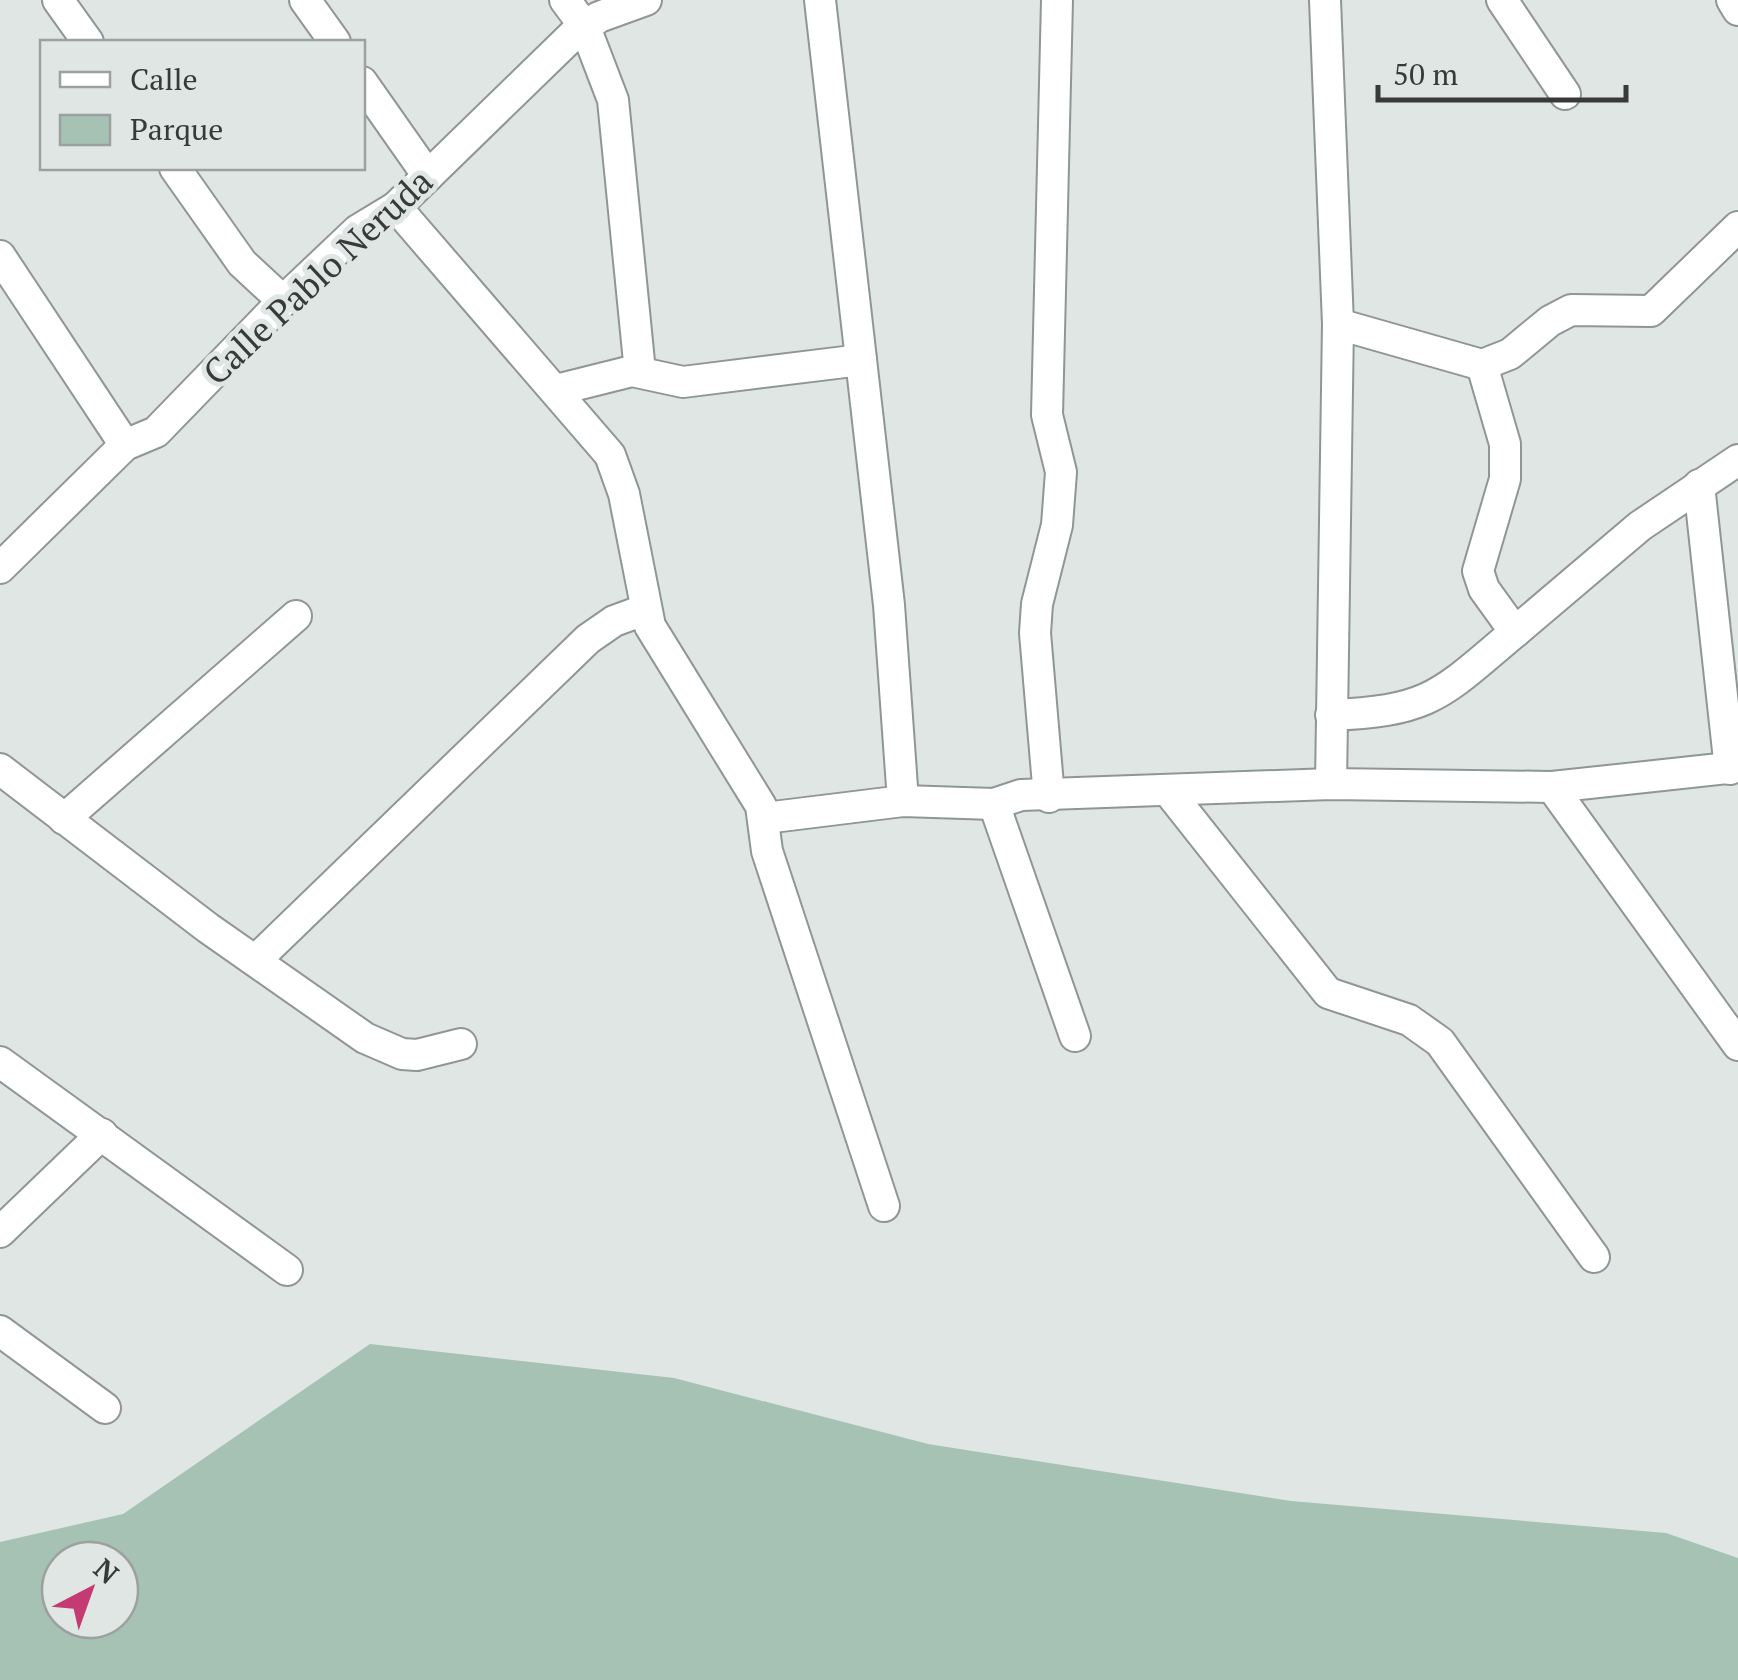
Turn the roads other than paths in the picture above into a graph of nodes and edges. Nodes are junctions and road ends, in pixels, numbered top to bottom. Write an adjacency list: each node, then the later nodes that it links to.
1 (58, 0): 12 (street)
2 (305, 0): 13 (street)
3 (565, 0): 11 (street)
4 (646, 0): 11 (street, Calle Pablo Neruda)
5 (820, 0): 23 (street)
6 (1058, 0): 40 (street)
7 (1325, 0): 22 (street)
8 (1502, 0): 15 (street)
9 (1732, 0): 10 (street)
10 (1738, 10)
11 (585, 27): 17 (street, Calle Pablo Neruda); 25 (street)
12 (87, 40)
13 (334, 40)
14 (365, 86): 17 (street)
15 (1564, 94)
16 (177, 170): 21 (street)
17 (428, 176): 18 (street, Calle Pablo Neruda)
18 (396, 207): 21 (street, Calle Pablo Neruda); 26 (street)
19 (1738, 227): 24 (street)
20 (0, 256): 27 (street)
21 (282, 301): 27 (street, Calle Pablo Neruda)
22 (1338, 324): 24 (street); 34 (street)
23 (861, 360): 25 (street); 41 (street)
24 (1482, 366): 33 (street)
25 (640, 372): 26 (street)
26 (556, 390): 31 (street)
27 (125, 444): 30 (street, Calle Pablo Neruda)
28 (1738, 460): 29 (street)
29 (1699, 485): 33 (street); 35 (street)
30 (0, 568)
31 (644, 610): 44 (street); 45 (street)
32 (296, 616): 43 (street)
33 (1515, 632): 34 (street)
34 (1330, 715): 37 (street)
35 (1734, 768): 38 (street)
36 (0, 770): 43 (street)
37 (1330, 784): 38 (street); 39 (street)
38 (1552, 787): 48 (street)
39 (1169, 792): 40 (street); 53 (street)
40 (1049, 797): 42 (street)
41 (903, 801): 42 (street); 44 (street)
42 (994, 804): 46 (street)
43 (64, 818): 45 (street)
44 (765, 818): 51 (street)
45 (258, 958): 47 (street)
46 (1075, 1036)
47 (462, 1044)
48 (1738, 1045)
49 (0, 1062): 50 (street)
50 (102, 1134): 52 (street); 54 (street)
51 (884, 1206)
52 (0, 1232)
53 (1594, 1257)
54 (287, 1270)
55 (0, 1331): 56 (street)
56 (106, 1408)

